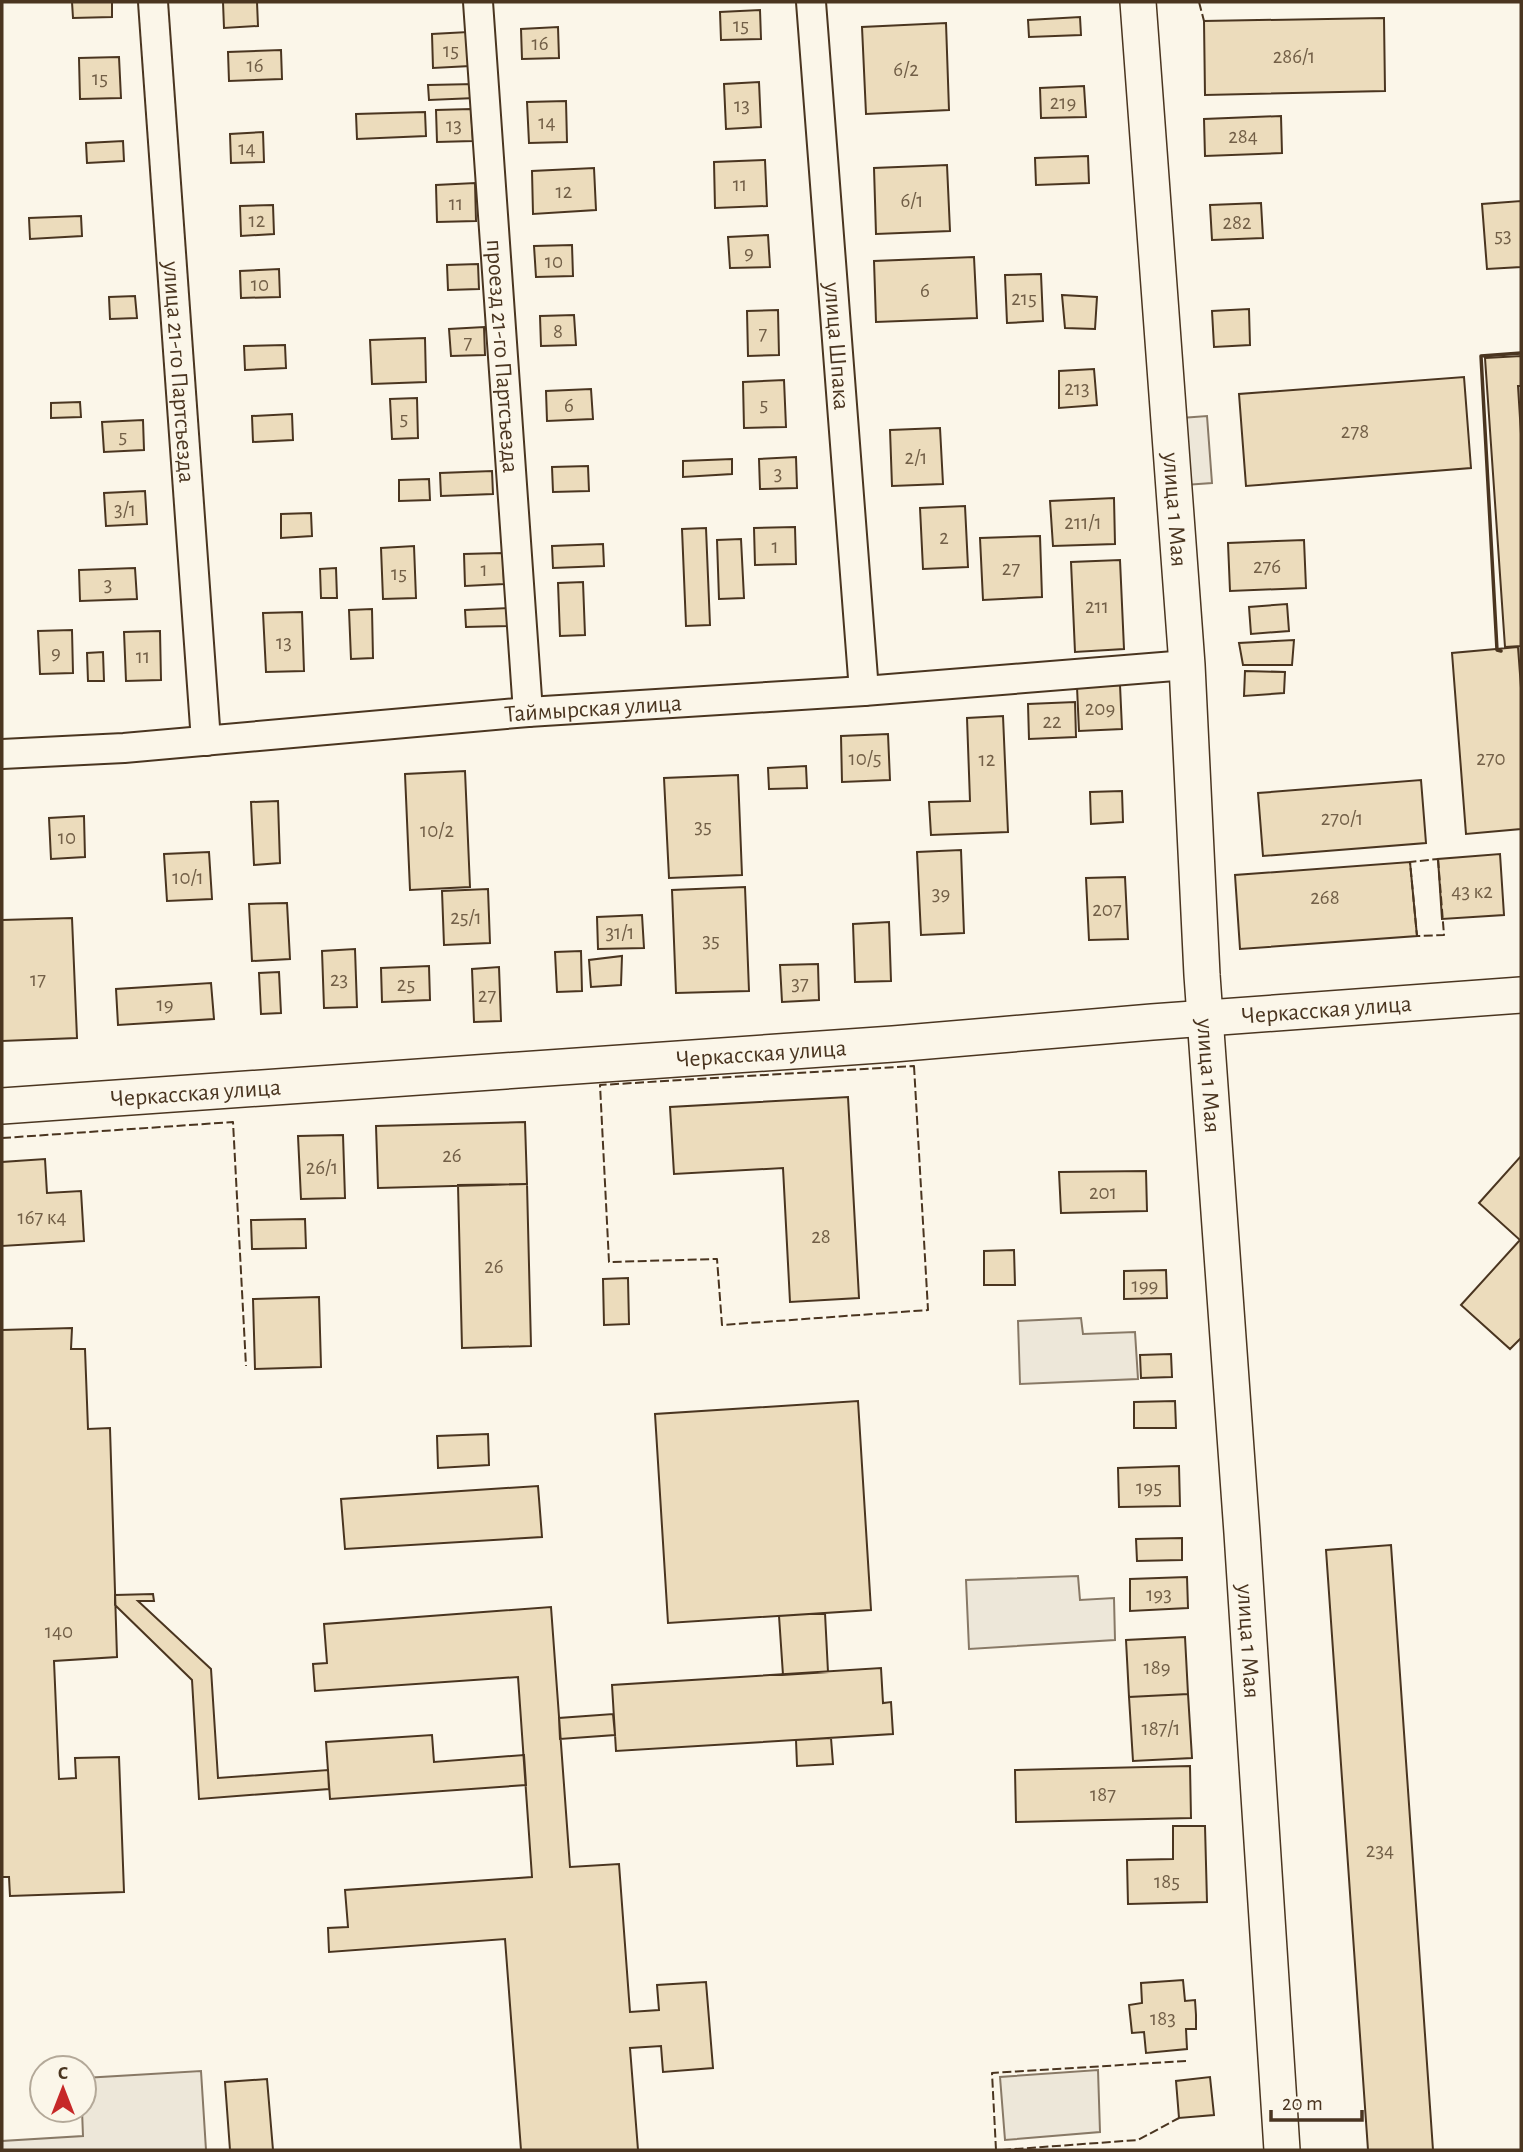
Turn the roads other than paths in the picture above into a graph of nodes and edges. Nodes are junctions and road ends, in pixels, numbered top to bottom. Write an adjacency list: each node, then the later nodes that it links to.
1 (153, 2): 8 (street, улица 21-го Партсъезда)
2 (478, 2): 7 (street, проезд 21-го Партсъезда)
3 (811, 2): 6 (street, улица Шпака)
4 (1138, 2): 5 (street, улица 1 Мая)
5 (1187, 665): 6 (street, Таймырская улица); 11 (street, улица 1 Мая)
6 (864, 691): 7 (street, Таймырская улица)
7 (528, 712): 8 (street, Таймырская улица)
8 (206, 741): 9 (street, Таймырская улица)
9 (2, 754)
10 (1521, 995): 11 (street, Черкасская улица)
11 (1205, 1018): 12 (street, Черкасская улица); 13 (street, улица 1 Мая)
12 (2, 1105)
13 (1282, 2150)

